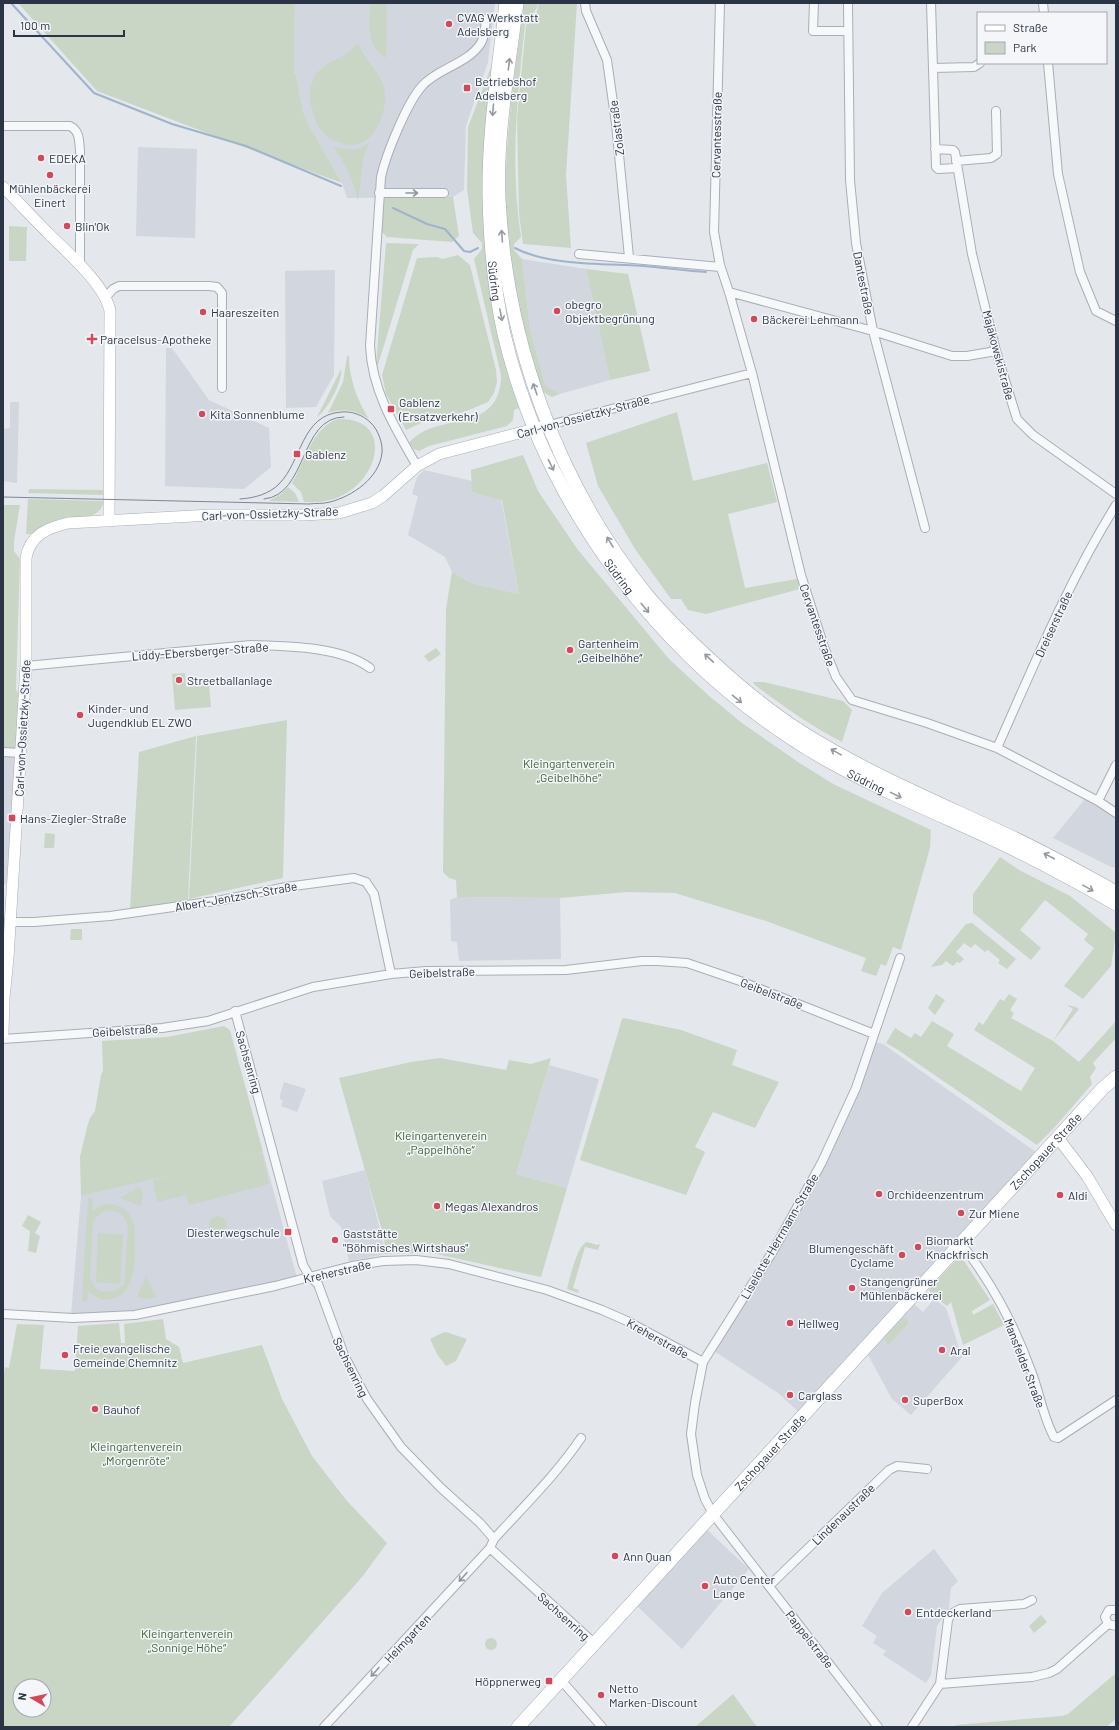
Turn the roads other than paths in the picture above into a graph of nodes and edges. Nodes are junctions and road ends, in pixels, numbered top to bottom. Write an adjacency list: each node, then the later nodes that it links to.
1 (506, 3): 32 (main road, Südring, one-way to 32)
2 (517, 3): 31 (main road, Südring, one-way to 2)
3 (585, 3): 21 (street, Zolastraße)
4 (720, 3): 23 (street, Cervantesstraße)
5 (814, 3): 9 (street)
6 (848, 3): 9 (street, Dantestraße)
7 (931, 3): 12 (street)
8 (486, 20): 18 (street)
9 (847, 31): 27 (street, Dantestraße)
10 (978, 64): 12 (street)
11 (1048, 64): 26 (street)
12 (933, 68): 15 (street)
13 (996, 111): 16 (street)
14 (5, 126): 22 (street)
15 (935, 149): 16 (street); 16 (street)
16 (956, 165): 28 (street, Majakowskistraße)
17 (3, 187): 22 (street)
18 (379, 193): 19 (street, one-way to 19); 33 (street)
19 (444, 193)
20 (579, 254): 21 (street)
21 (629, 257): 23 (street)
22 (80, 266): 25 (street)
23 (720, 267): 24 (street, Cervantesstraße)
24 (729, 292): 27 (street); 29 (street, Cervantesstraße)
25 (106, 297): 30 (street); 36 (street)
26 (1116, 321)
27 (873, 332): 28 (street); 37 (street, Dantestraße)
28 (996, 351): 34 (street, Majakowskistraße)
29 (752, 373): 31 (street, Carl-von-Ossietzky-Straße); 40 (street, Cervantesstraße)
30 (222, 388)
31 (549, 426): 32 (street, Carl-von-Ossietzky-Straße); 46 (main road, Südring, one-way to 31)
32 (535, 429): 33 (street, Carl-von-Ossietzky-Straße); 50 (main road, Südring, one-way to 50)
33 (417, 466): 36 (street, Carl-von-Ossietzky-Straße)
34 (1116, 494)
35 (1116, 504): 40 (street, Dreiserstraße)
36 (109, 521): 38 (street, Carl-von-Ossietzky-Straße)
37 (925, 528)
38 (26, 666): 39 (street, Liddy-Ebersberger-Straße); 42 (street, Carl-von-Ossietzky-Straße)
39 (370, 668)
40 (997, 748): 44 (street, Cervantesstraße)
41 (3, 752): 42 (street)
42 (20, 754): 48 (street, Carl-von-Ossietzky-Straße)
43 (1116, 765): 44 (street)
44 (1098, 801): 45 (street, Cervantesstraße)
45 (1116, 813)
46 (1084, 874): 47 (main road); 49 (main road, Südring)
47 (1116, 883)
48 (8, 888): 51 (street, Carl-von-Ossietzky-Straße)
49 (1116, 892)
50 (1116, 904)
51 (10, 922): 53 (street, Albert-Jentzsch-Straße); 54 (street, Carl-von-Ossietzky-Straße)
52 (900, 958): 57 (street, Liselotte-Herrmann-Straße)
53 (391, 974): 55 (street, Geibelstraße); 57 (street, Geibelstraße)
54 (3, 999): 56 (street, Carl-von-Ossietzky-Straße)
55 (235, 1011): 58 (street, Geibelstraße); 65 (street, Sachsenring)
56 (3, 1033)
57 (874, 1034): 67 (street, Liselotte-Herrmann-Straße)
58 (3, 1039)
59 (1116, 1071): 61 (main road, Zschopauer Straße)
60 (1116, 1077): 61 (main road, Zschopauer Straße)
61 (1103, 1088): 62 (main road, Zschopauer Straße)
62 (1058, 1138): 63 (street); 71 (main road, Zschopauer Straße)
63 (1116, 1225)
64 (966, 1250): 68 (street, Mansfelder Straße)
65 (310, 1277): 66 (street, Kreherstraße); 67 (street, Kreherstraße); 72 (street, Sachsenring)
66 (3, 1314)
67 (703, 1362): 71 (street, Liselotte-Herrmann-Straße)
68 (1116, 1400)
69 (581, 1438): 72 (street)
70 (927, 1469): 74 (street, Lindenaustraße)
71 (713, 1514): 74 (street, Pappelstraße); 78 (main road, Zschopauer Straße)
72 (494, 1539): 73 (street)
73 (490, 1548): 78 (street, Sachsenring); 81 (street, Heimgarten, one-way to 81)
74 (769, 1586): 84 (street, Pappelstraße)
75 (1032, 1600): 80 (street)
76 (1116, 1610): 77 (street)
77 (1112, 1625): 80 (street)
78 (594, 1643): 79 (main road, Zschopauer Straße)
79 (561, 1680): 82 (main road, Zschopauer Straße); 83 (street)
80 (940, 1684): 85 (street)
81 (324, 1727)
82 (518, 1727)
83 (602, 1727)
84 (878, 1727)
85 (912, 1727)

